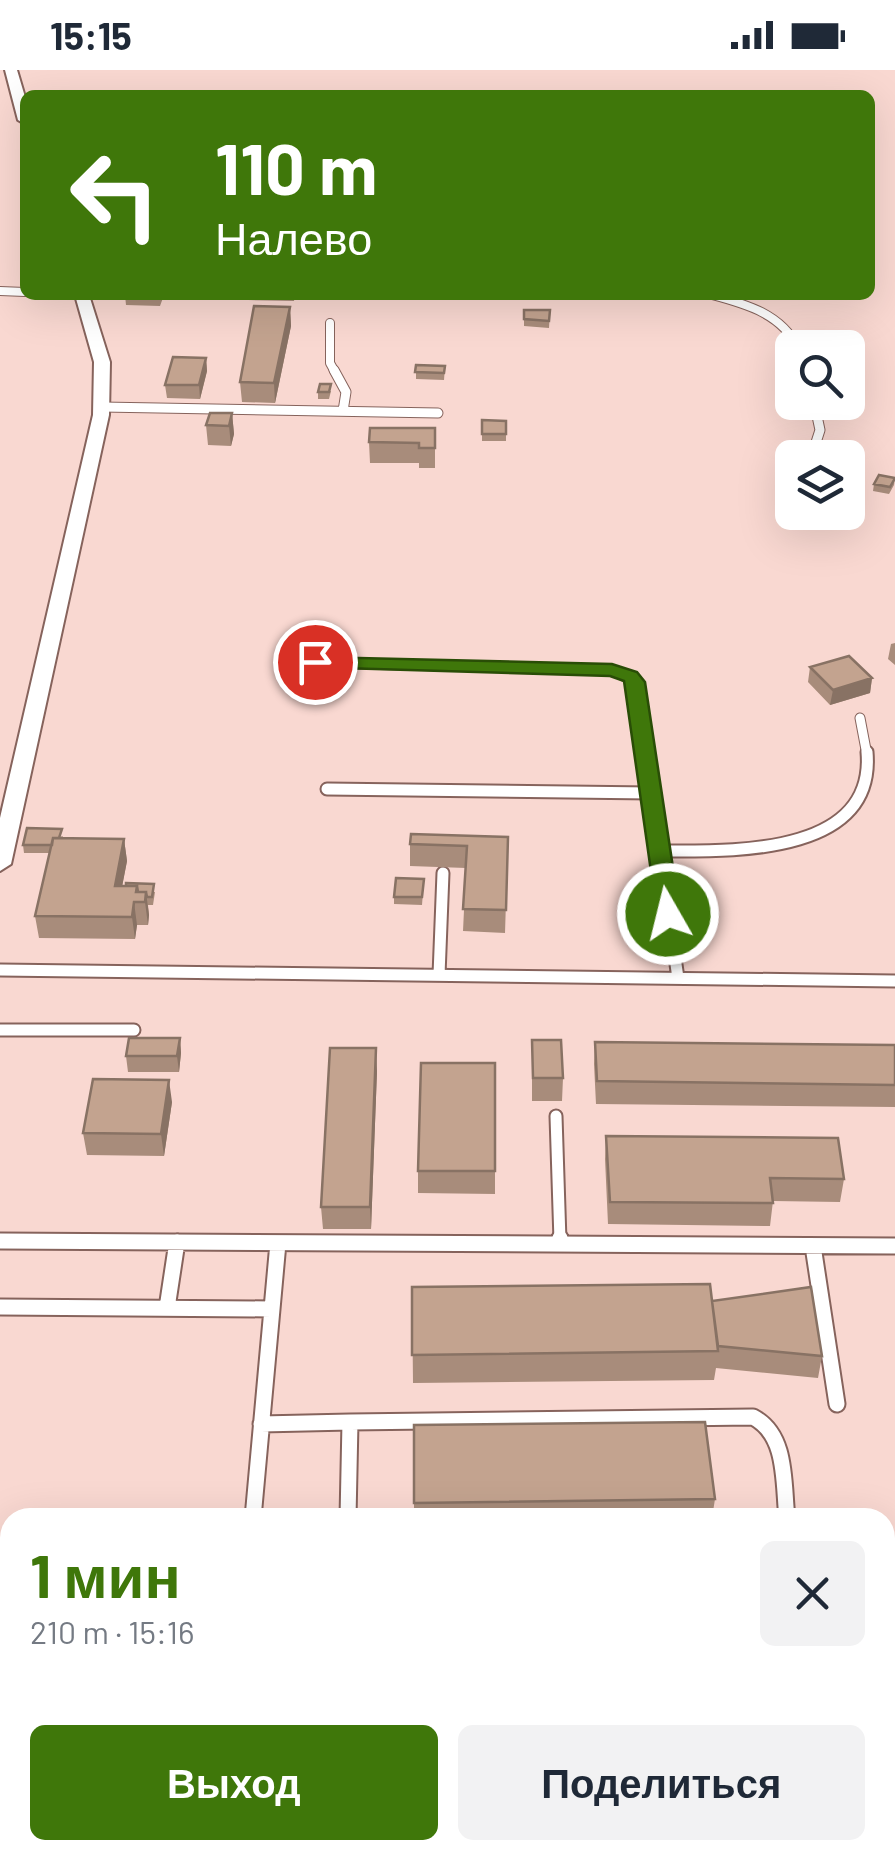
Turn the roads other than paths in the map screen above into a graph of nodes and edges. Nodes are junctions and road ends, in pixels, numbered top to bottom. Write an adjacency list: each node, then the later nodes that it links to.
1 (12, 70): 2 (street)
2 (20, 101)
3 (83, 300): 7 (street)
4 (728, 300): 6 (lane)
5 (330, 323): 8 (lane)
6 (784, 330)
7 (102, 406): 8 (lane); 15 (street)
8 (343, 411): 9 (lane)
9 (438, 412)
10 (315, 662): 13 (lane)
11 (860, 718): 14 (lane)
12 (327, 790): 13 (lane)
13 (651, 793): 14 (lane)
14 (660, 851): 19 (lane)
15 (0, 864)
16 (443, 873): 18 (lane)
17 (0, 970): 18 (lane)
18 (439, 975): 19 (lane)
19 (678, 978): 20 (lane)
20 (895, 980)
21 (0, 1030): 22 (lane)
22 (134, 1030)
23 (556, 1116): 27 (lane)
24 (0, 1241): 25 (lane)
25 (176, 1242): 26 (lane); 31 (lane)
26 (278, 1242): 27 (lane); 32 (lane)
27 (560, 1244): 28 (lane)
28 (813, 1246): 29 (lane); 33 (lane)
29 (895, 1246)
30 (0, 1307): 31 (lane)
31 (167, 1308): 32 (lane)
32 (272, 1308): 35 (lane)
33 (838, 1404)
34 (350, 1422): 35 (lane); 37 (lane); 38 (lane)
35 (261, 1424): 36 (lane)
36 (254, 1508)
37 (348, 1508)
38 (785, 1508)

